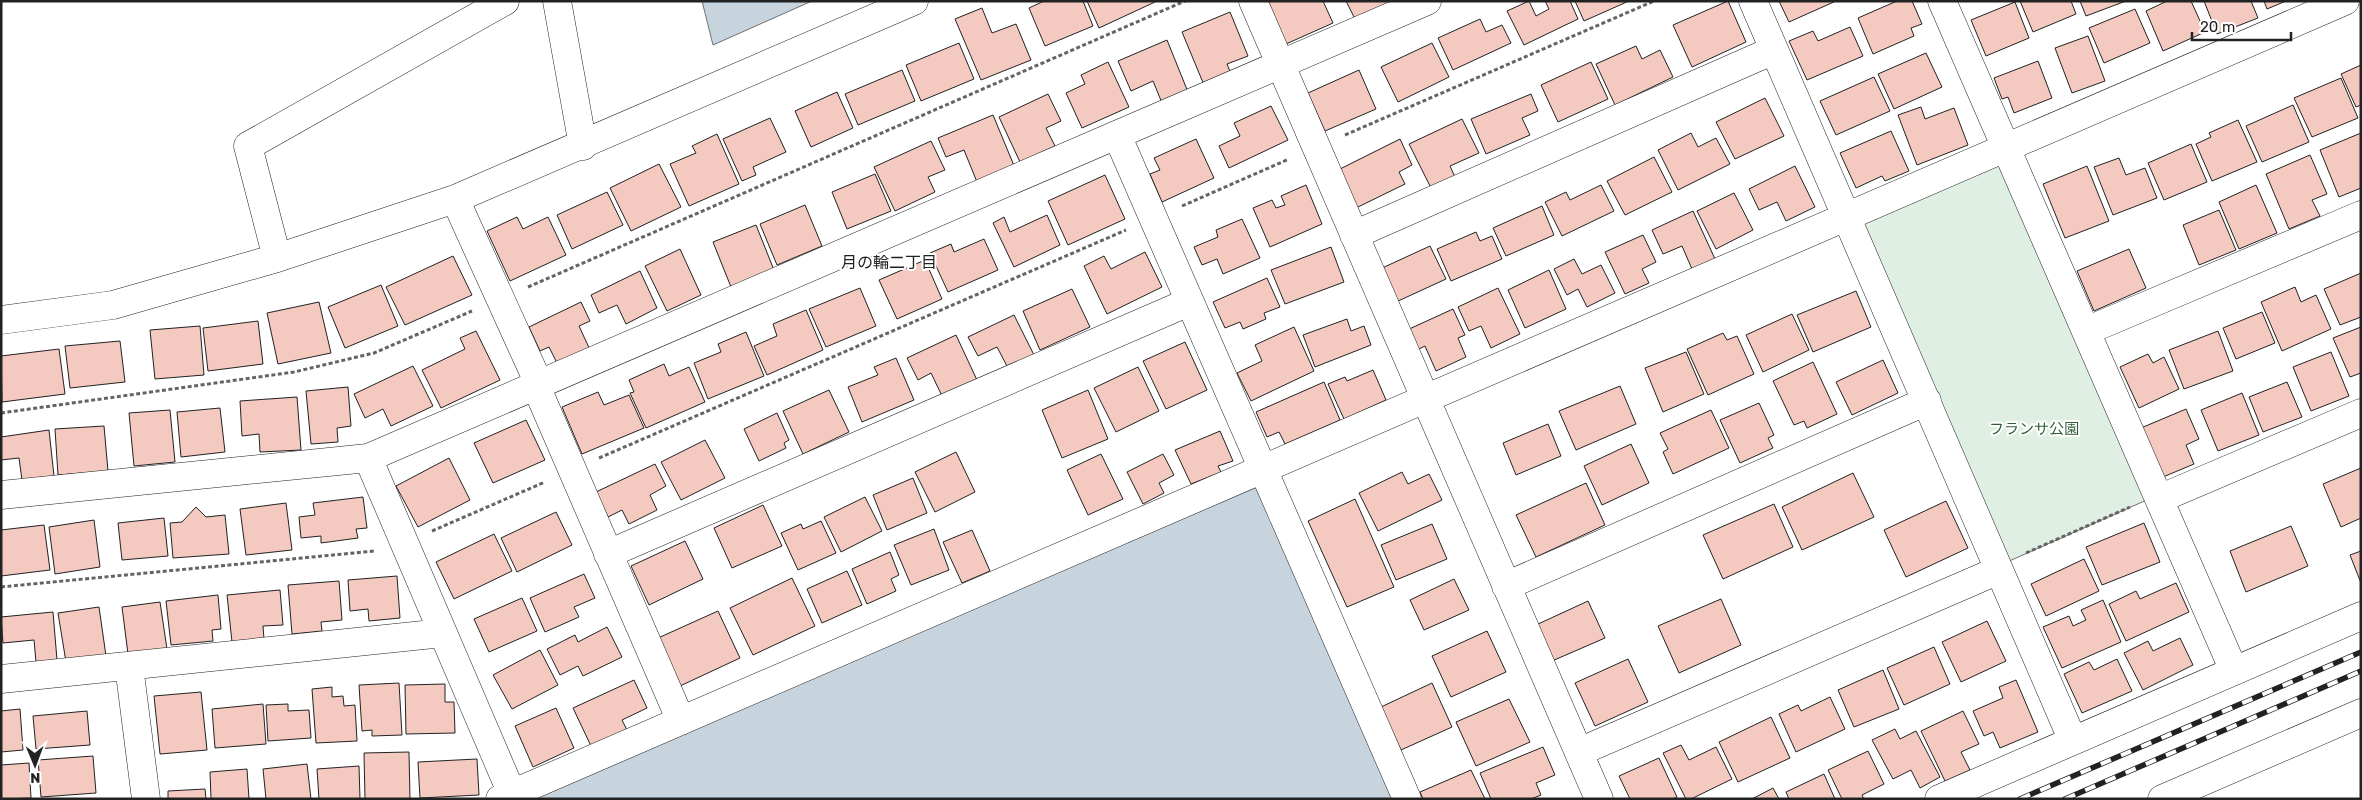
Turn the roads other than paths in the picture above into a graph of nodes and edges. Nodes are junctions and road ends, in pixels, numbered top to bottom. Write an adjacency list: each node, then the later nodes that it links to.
1 (505, 1): 18 (street)
2 (557, 1): 12 (street)
3 (914, 1): 12 (street)
4 (1253, 1): 10 (street)
5 (1427, 1): 10 (street)
6 (1753, 1): 9 (street)
7 (1942, 1): 13 (street)
8 (2344, 1): 13 (street)
9 (1774, 50): 16 (street); 17 (street)
10 (1280, 64): 11 (street); 17 (street)
11 (1117, 135): 19 (street); 22 (street)
12 (583, 146): 14 (street)
13 (2006, 148): 16 (street); 21 (street)
14 (455, 199): 18 (street); 22 (street)
15 (2361, 215): 21 (street)
16 (1846, 216): 23 (street); 24 (street)
17 (1354, 235): 23 (street)
18 (277, 258): 20 (street)
19 (1189, 302): 27 (street); 30 (street)
20 (1, 320)
21 (2086, 331): 29 (street)
22 (538, 385): 26 (street); 30 (street)
23 (1425, 399): 27 (street); 32 (street)
24 (1927, 402): 31 (street); 32 (street)
25 (2361, 413): 29 (street)
26 (368, 458): 28 (street); 34 (street)
27 (1263, 469): 39 (street); 44 (street)
28 (1, 495)
29 (2158, 497): 36 (street)
30 (608, 554): 39 (street)
31 (1998, 568): 40 (street); 41 (street)
32 (1506, 586): 41 (street)
33 (2361, 616): 36 (street)
34 (443, 633): 35 (street); 42 (street)
35 (129, 666): 37 (street); 43 (street)
36 (2234, 671): 40 (street)
37 (1, 679)
38 (2361, 713): 47 (street)
39 (681, 721): 42 (street)
40 (2074, 741): 46 (street)
41 (1579, 752): 45 (street)
42 (506, 796)
43 (146, 799)
44 (1407, 799)
45 (1599, 799)
46 (1939, 799)
47 (2162, 799)

